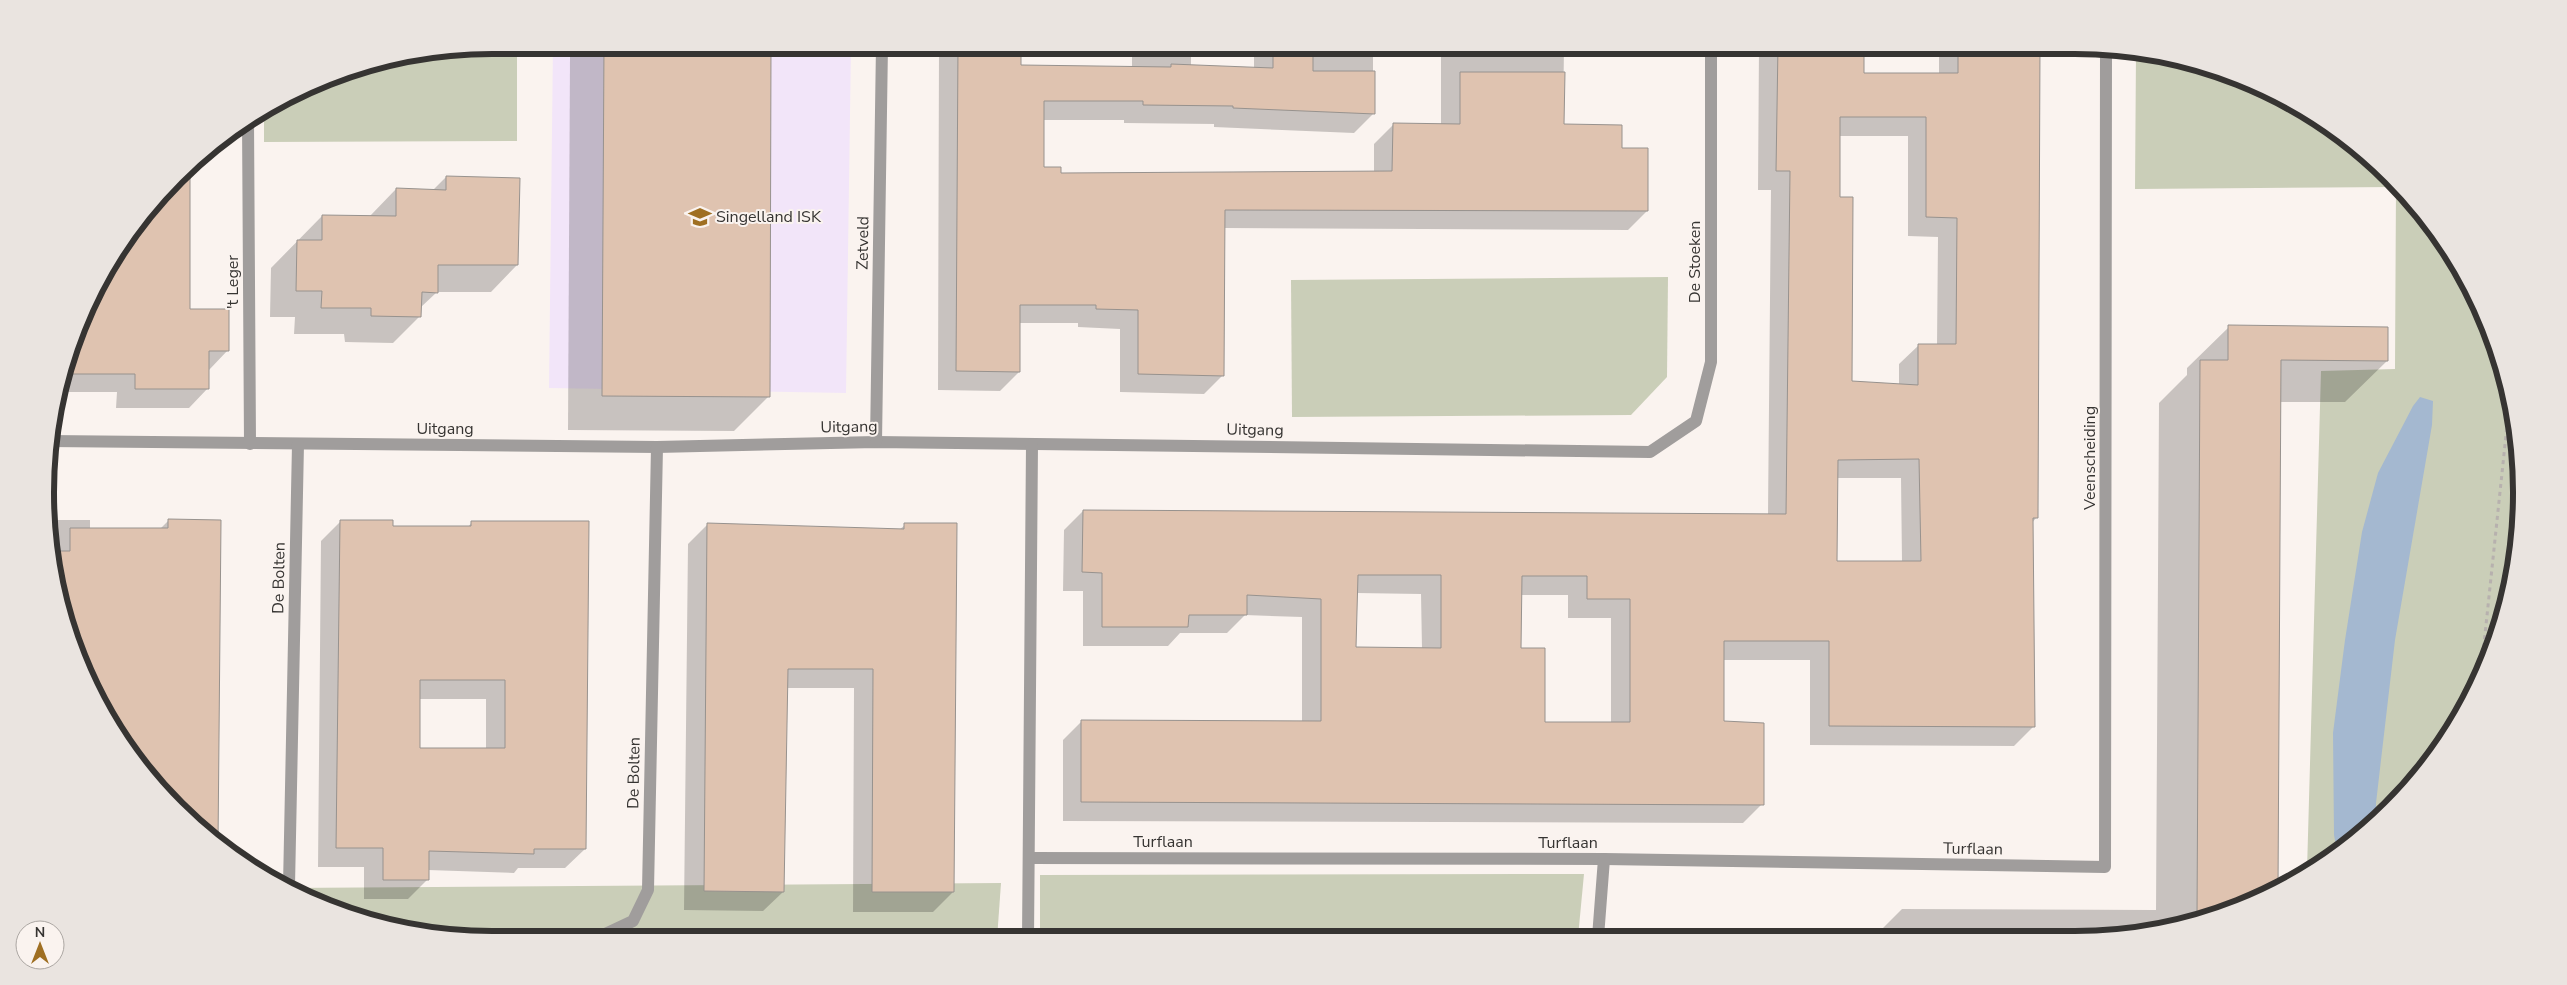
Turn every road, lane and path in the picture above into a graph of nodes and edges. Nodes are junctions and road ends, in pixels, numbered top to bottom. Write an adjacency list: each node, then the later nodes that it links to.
1 (882, 54): 7 (street, Zetveld)
2 (1711, 54): 12 (street, De Stoeken)
3 (2106, 55): 16 (street, Veenscheiding)
4 (248, 129): 8 (street, 't Leger)
5 (2507, 423): 13 (path)
6 (57, 441): 8 (street, Uitgang)
7 (876, 442): 10 (street, Uitgang); 11 (street, Uitgang)
8 (250, 444): 9 (street, Uitgang)
9 (298, 444): 11 (street, Uitgang); 17 (street, De Bolten)
10 (1032, 444): 12 (street, Uitgang); 14 (street)
11 (657, 447): 18 (street, De Bolten)
12 (1650, 452)
13 (2483, 652)
14 (1030, 858): 15 (street, Turflaan); 19 (street)
15 (1604, 860): 16 (street, Turflaan); 20 (street)
16 (2105, 867)
17 (288, 880)
18 (612, 931)
19 (1028, 931)
20 (1598, 931)

